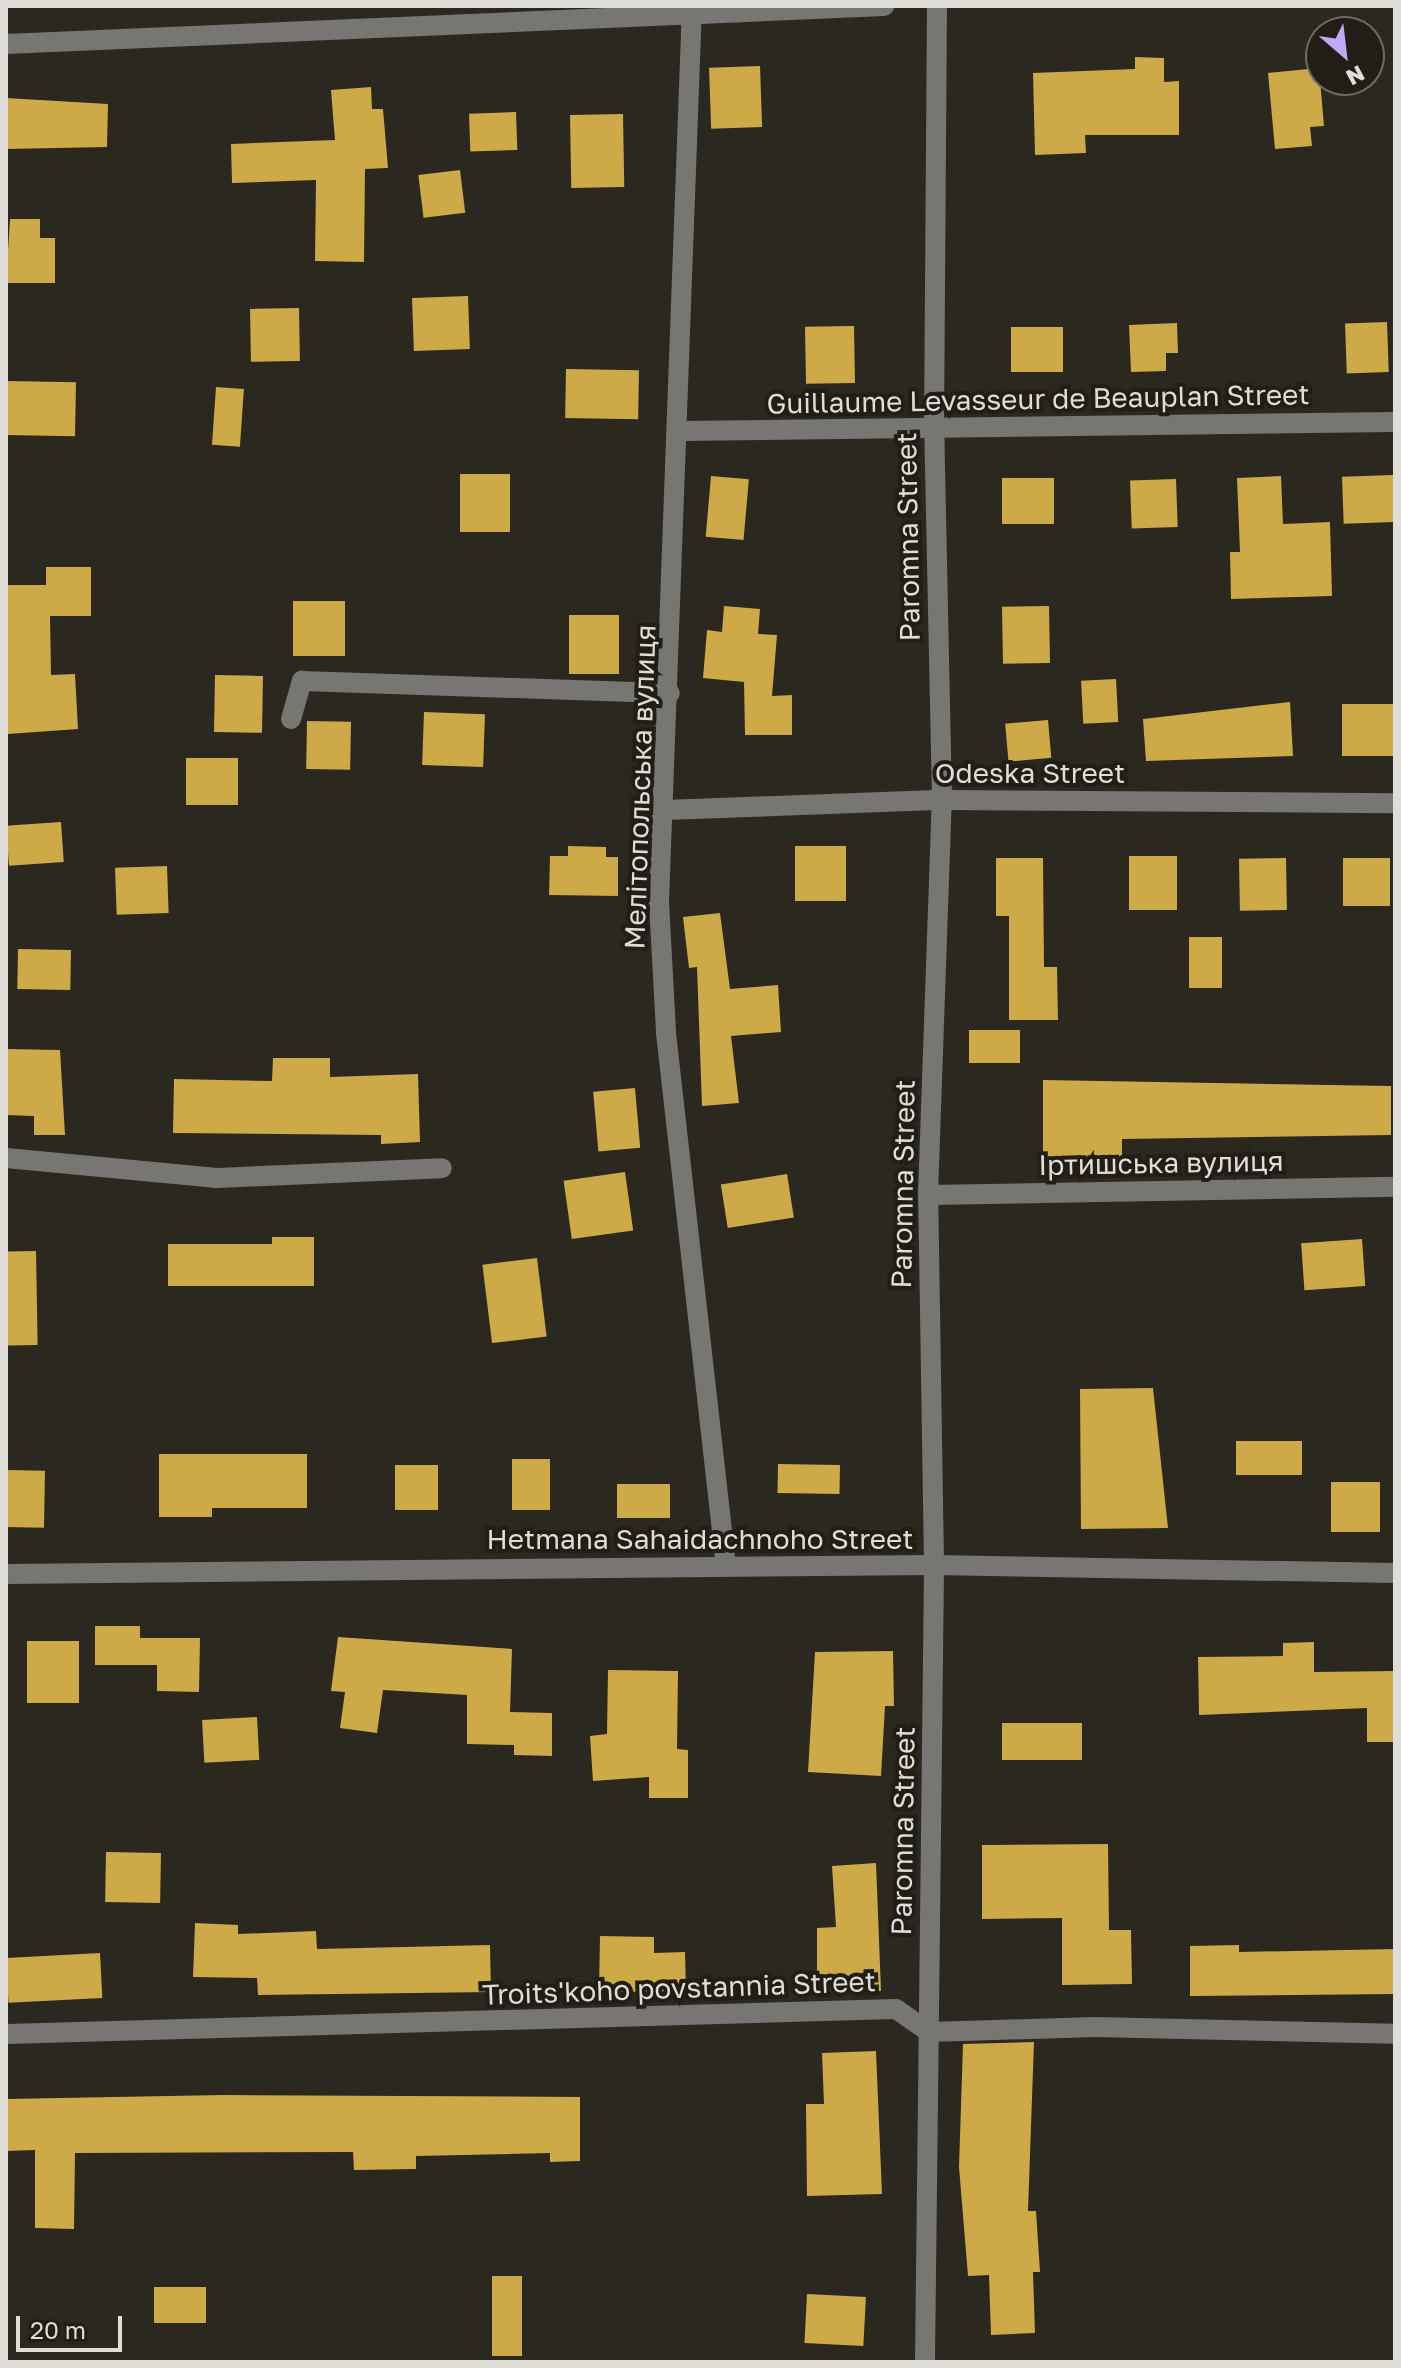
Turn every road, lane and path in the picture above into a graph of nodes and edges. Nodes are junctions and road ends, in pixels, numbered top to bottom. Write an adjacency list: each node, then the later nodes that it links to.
1 (884, 6): 3 (street)
2 (937, 6): 7 (street, Paromna Street)
3 (692, 13): 4 (street); 6 (street, Мелітопольська вулиця)
4 (6, 44)
5 (1395, 422): 7 (street, Guillaume Levasseur de Beauplan Street)
6 (681, 431): 7 (street, Guillaume Levasseur de Beauplan Street); 8 (street, Мелітопольська вулиця)
7 (934, 431): 10 (street, Paromna Street)
8 (670, 693): 9 (street); 12 (street, Мелітопольська вулиця)
9 (291, 719)
10 (942, 800): 11 (street, Odeska Street); 12 (street, Odeska Street); 16 (street, Paromna Street)
11 (1395, 803)
12 (665, 810): 18 (street, Мелітопольська вулиця)
13 (6, 1158): 14 (street)
14 (442, 1168)
15 (1395, 1187): 16 (street, Іртишська вулиця)
16 (928, 1195): 17 (street, Paromna Street)
17 (934, 1565): 18 (street, Hetmana Sahaidachnoho Street); 19 (street, Hetmana Sahaidachnoho Street); 21 (street, Paromna Street)
18 (726, 1566): 20 (street, Hetmana Sahaidachnoho Street)
19 (1395, 1573)
20 (6, 1574)
21 (929, 2032): 22 (street, Troits'koho povstannia Street); 23 (street); 24 (street, Paromna Street)
22 (6, 2034)
23 (1395, 2034)
24 (925, 2362)

